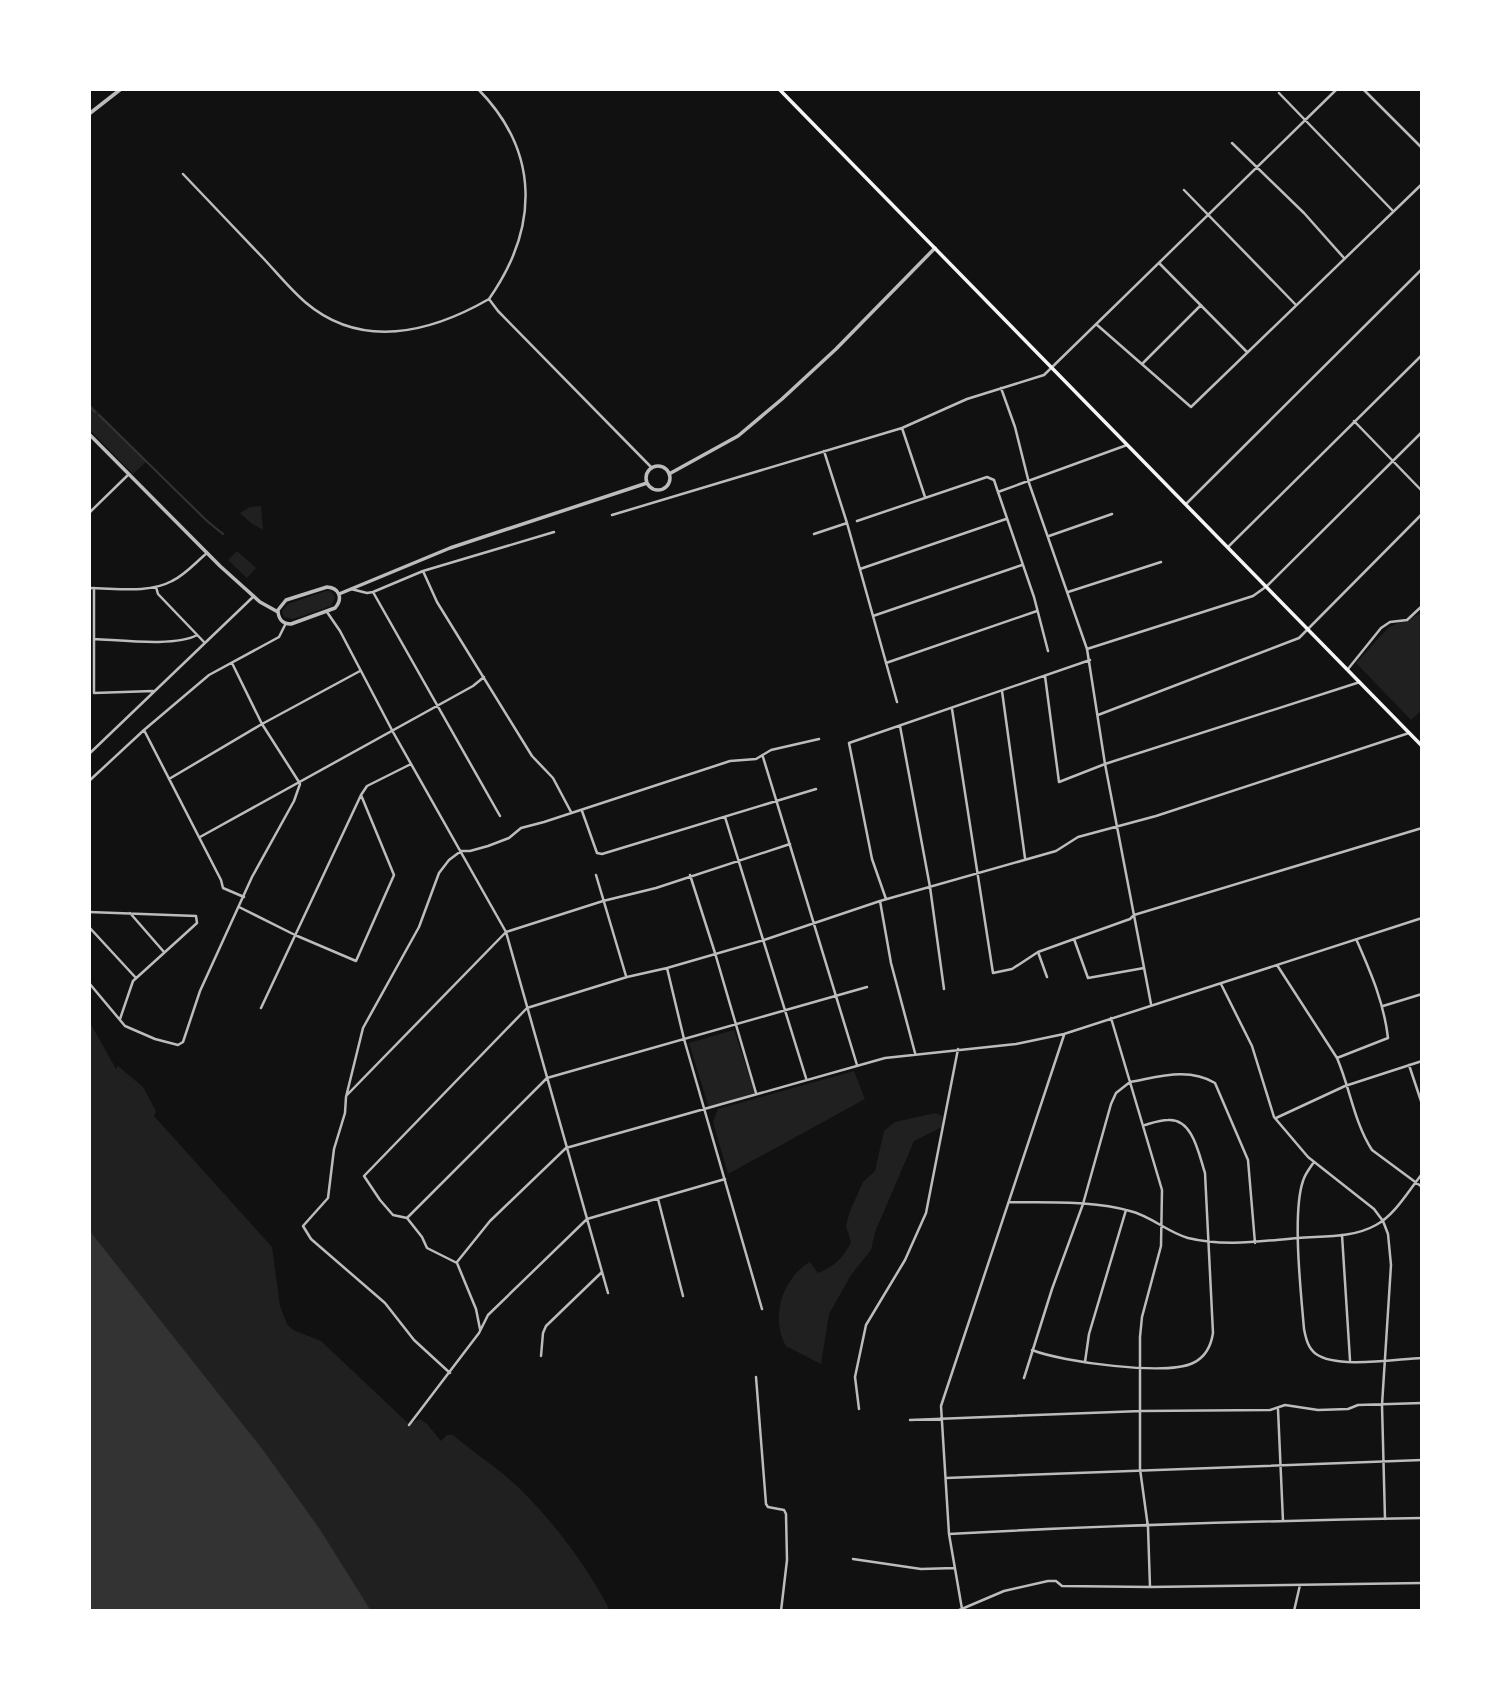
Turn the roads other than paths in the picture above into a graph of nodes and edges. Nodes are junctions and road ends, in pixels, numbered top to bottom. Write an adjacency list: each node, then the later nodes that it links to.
1 (121, 89): 7 (street)
2 (478, 89): 21 (street)
3 (779, 89): 17 (main road)
4 (1337, 89): 8 (street)
5 (1363, 89): 10 (street)
6 (1279, 93): 8 (street)
7 (89, 114)
8 (1305, 120): 11 (street); 15 (street)
9 (1232, 143): 11 (street)
10 (1422, 148)
11 (1256, 167): 16 (street); 18 (street)
12 (183, 174): 21 (street)
13 (1422, 184): 15 (street)
14 (1184, 190): 16 (street)
15 (1392, 210): 18 (street)
16 (1208, 215): 19 (street); 22 (street)
17 (935, 248): 28 (main road); 39 (street)
18 (1343, 258): 22 (street)
19 (1159, 263): 23 (street); 24 (street)
20 (1422, 269): 45 (street)
21 (489, 299): 37 (street)
22 (1295, 304): 25 (street)
23 (1201, 305): 25 (street); 27 (street)
24 (1097, 324): 27 (street); 28 (street)
25 (1247, 352): 27 (street)
26 (1422, 355): 30 (street)
27 (1142, 364)
28 (1051, 368): 29 (street); 34 (main road)
29 (1001, 388): 31 (street); 41 (street)
30 (1354, 421): 36 (street); 56 (street)
31 (902, 428): 35 (street); 44 (street)
32 (1422, 432): 36 (street)
33 (89, 434): 38 (street)
34 (1127, 445): 41 (street); 45 (main road)
35 (824, 451): 47 (street); 52 (street)
36 (1392, 461): 42 (street); 62 (street)
37 (652, 468): 39 (street); 40 (street)
38 (129, 474): 46 (street); 57 (street)
39 (669, 474): 40 (street)
40 (648, 483): 65 (street)
41 (1029, 483): 43 (street); 55 (street)
42 (1422, 491)
43 (998, 492): 44 (street); 50 (street)
44 (925, 497): 51 (street)
45 (1187, 503): 56 (main road)
46 (89, 513)
47 (612, 514)
48 (1112, 514): 55 (street)
49 (1422, 514): 76 (street)
50 (1007, 519): 59 (street); 60 (street)
51 (856, 521)
52 (847, 523): 54 (street); 60 (street)
53 (554, 532): 61 (street)
54 (814, 534)
55 (1049, 536): 67 (street)
56 (1228, 547): 62 (main road)
57 (207, 553): 63 (street); 69 (street)
58 (1160, 562): 67 (street)
59 (1023, 564): 71 (street); 74 (street)
60 (860, 569): 74 (street)
61 (423, 571): 66 (street); 88 (street)
62 (1268, 586): 76 (main road); 80 (street)
63 (156, 587): 64 (street); 77 (street)
64 (91, 588): 78 (street)
65 (351, 589): 66 (street); 68 (street)
66 (373, 592): 93 (street)
67 (1068, 592): 80 (street)
68 (339, 594): 72 (street); 73 (street)
69 (254, 596): 72 (street); 79 (street)
70 (1422, 606): 85 (street)
71 (1037, 611): 81 (street); 84 (street)
72 (278, 612): 75 (street)
73 (327, 612): 75 (street); 86 (street)
74 (873, 616): 84 (street)
75 (286, 623): 83 (street)
76 (1308, 629): 85 (main road); 95 (street)
77 (197, 635): 78 (street); 79 (street)
78 (94, 639): 90 (street)
79 (204, 642): 90 (street)
80 (1087, 649): 82 (street)
81 (1048, 651)
82 (1090, 660): 87 (street); 95 (street)
83 (232, 663): 96 (street); 98 (street)
84 (886, 663): 92 (street)
85 (1348, 669): 89 (main road)
86 (360, 671): 96 (street); 99 (street)
87 (1045, 676): 91 (street); 106 (street)
88 (484, 677): 93 (street); 114 (street)
89 (1360, 682): 100 (main road); 106 (street)
90 (153, 691): 103 (street)
91 (1002, 691): 94 (street); 122 (street)
92 (897, 702)
93 (438, 706): 99 (street); 115 (street)
94 (952, 709): 97 (street); 124 (street)
95 (1097, 715): 106 (street)
96 (262, 724): 107 (street); 109 (street)
97 (900, 726): 127 (street); 129 (street)
98 (144, 730): 107 (street); 108 (street)
99 (393, 732): 105 (street); 109 (street)
100 (1409, 733): 102 (main road); 117 (street)
101 (819, 739): 104 (street)
102 (1422, 746)
103 (89, 754)
104 (763, 757): 112 (street); 113 (street)
105 (412, 764): 111 (street); 121 (street)
106 (1105, 764): 117 (street)
107 (169, 779): 119 (street)
108 (89, 781)
109 (299, 782): 119 (street); 128 (street)
110 (816, 789): 112 (street)
111 (361, 795): 140 (street); 140 (street)
112 (777, 800): 116 (street); 120 (street)
113 (582, 810): 114 (street); 116 (street)
114 (572, 812): 121 (street)
115 (500, 816)
116 (725, 817): 123 (street)
117 (1116, 828): 122 (street); 135 (street)
118 (1422, 828): 135 (street)
119 (200, 837): 128 (street)
120 (790, 844): 123 (street); 137 (street)
121 (461, 851): 139 (street); 180 (street)
122 (1025, 859): 124 (street)
123 (738, 860): 126 (street); 143 (street)
124 (979, 873): 127 (street); 144 (street)
125 (596, 875): 130 (street)
126 (690, 876): 130 (street); 146 (street)
127 (930, 887): 129 (street); 156 (street)
128 (244, 897): 132 (street)
129 (886, 899): 131 (street)
130 (603, 901): 139 (street); 150 (street)
131 (880, 901): 137 (street); 170 (street)
132 (239, 907): 140 (street); 165 (street)
133 (89, 912): 134 (street)
134 (130, 914): 145 (street); 145 (street)
135 (1134, 915): 141 (street); 149 (street)
136 (1422, 918): 142 (street)
137 (815, 923): 143 (street); 158 (street)
138 (89, 927): 152 (street)
139 (506, 932): 162 (street); 180 (street)
140 (295, 935): 161 (street)
141 (1074, 939): 144 (street); 149 (street)
142 (1357, 939): 147 (street); 160 (street)
143 (764, 940): 146 (street); 163 (street)
144 (1038, 952): 151 (street)
145 (164, 953): 152 (street)
146 (715, 953): 148 (street); 166 (street)
147 (1277, 965): 154 (street); 171 (street)
148 (667, 968): 150 (street); 168 (street)
149 (1144, 968): 159 (street)
150 (626, 977): 162 (street)
151 (1047, 977)
152 (136, 978): 165 (street)
153 (89, 984): 165 (street)
154 (1221, 984): 159 (street); 183 (street)
155 (867, 987): 158 (street)
156 (944, 989)
157 (1422, 994): 160 (street)
158 (836, 995): 163 (street); 173 (street)
159 (1151, 1004): 164 (street)
160 (1383, 1006): 171 (street)
161 (261, 1007)
162 (527, 1008): 175 (street); 195 (street)
163 (784, 1010): 166 (street); 176 (street)
164 (1111, 1017): 167 (street); 177 (street)
165 (120, 1019)
166 (735, 1024): 168 (street); 179 (street)
167 (1064, 1034): 169 (street); 192 (street)
168 (684, 1039): 175 (street); 182 (street)
169 (958, 1049): 170 (street); 221 (street)
170 (915, 1053): 173 (street)
171 (1337, 1058): 178 (street)
172 (1422, 1061): 174 (street)
173 (857, 1065): 176 (street)
174 (1409, 1065): 178 (street); 181 (street)
175 (547, 1078): 185 (street); 195 (street)
176 (806, 1079): 179 (street)
177 (1130, 1082): 184 (street); 193 (street); 202 (street)
178 (1345, 1086): 183 (street); 189 (street)
179 (756, 1095): 182 (street)
180 (346, 1097): 216 (street)
181 (1422, 1104)
182 (704, 1109): 185 (street); 188 (street)
183 (1276, 1118): 186 (street)
184 (1144, 1125): 198 (street); 201 (street)
185 (566, 1147): 196 (street); 203 (street)
186 (1314, 1162): 197 (street); 200 (street)
187 (1422, 1174): 189 (street)
188 (726, 1179): 191 (street); 207 (street)
189 (1415, 1182): 190 (street); 197 (street)
190 (1422, 1187)
191 (657, 1199): 196 (street); 206 (street)
192 (1009, 1202): 193 (street); 224 (street)
193 (1083, 1204): 194 (street); 209 (street)
194 (1126, 1210): 198 (street); 214 (street)
195 (407, 1218): 203 (street)
196 (587, 1219): 204 (street); 208 (street)
197 (1383, 1221): 199 (street); 212 (street)
198 (1163, 1228): 201 (street); 215 (street)
199 (1342, 1234): 200 (street); 213 (street)
200 (1299, 1238): 202 (street); 213 (street)
201 (1207, 1242): 202 (street); 215 (street)
202 (1255, 1244)
203 (457, 1263): 208 (street)
204 (602, 1272): 205 (street); 210 (street)
205 (608, 1293)
206 (683, 1296)
207 (762, 1309)
208 (480, 1329): 216 (street)
209 (1032, 1350): 214 (street); 218 (street)
210 (541, 1356)
211 (1422, 1359): 212 (street)
212 (1385, 1360): 213 (street); 220 (street)
213 (1350, 1361)
214 (1085, 1363): 215 (street)
215 (1140, 1367): 223 (street)
216 (450, 1373): 226 (street)
217 (756, 1377): 243 (street)
218 (1024, 1378)
219 (1422, 1404): 220 (street)
220 (1382, 1405): 222 (street); 228 (street)
221 (859, 1409)
222 (1278, 1409): 223 (street); 229 (street)
223 (1141, 1411): 224 (street); 230 (street)
224 (941, 1418): 225 (street); 231 (street)
225 (910, 1420)
226 (409, 1424)
227 (1422, 1460): 228 (street)
228 (1383, 1461): 229 (street); 233 (street)
229 (1280, 1465): 230 (street); 234 (street)
230 (1140, 1469): 231 (street); 235 (street)
231 (946, 1478): 236 (street)
232 (1422, 1518): 233 (street)
233 (1385, 1519): 234 (street)
234 (1283, 1522): 235 (street)
235 (1148, 1527): 236 (street); 241 (street)
236 (949, 1534): 238 (street)
237 (853, 1559): 238 (street)
238 (955, 1568): 242 (street)
239 (1422, 1583): 240 (street)
240 (1300, 1585): 241 (street); 245 (street)
241 (1150, 1587): 242 (street)
242 (962, 1609): 244 (street)
243 (781, 1611)
244 (957, 1611)
245 (1294, 1611)

